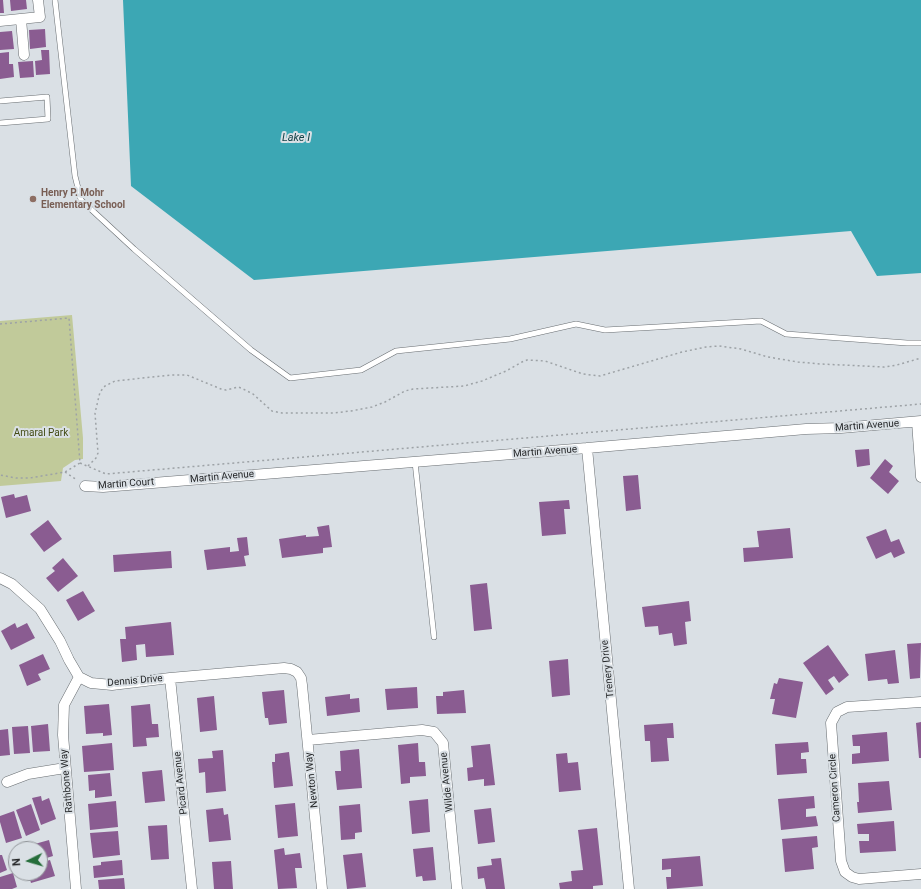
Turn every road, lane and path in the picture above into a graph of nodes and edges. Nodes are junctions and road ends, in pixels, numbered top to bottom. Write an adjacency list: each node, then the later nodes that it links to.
1 (38, 0): 3 (street)
2 (55, 0): 9 (lane)
3 (21, 19): 4 (street); 5 (street)
4 (0, 21)
5 (24, 55)
6 (0, 101): 7 (lane)
7 (0, 123)
8 (0, 324): 15 (path)
9 (921, 343)
10 (921, 358): 16 (path)
11 (921, 404): 16 (path)
12 (919, 422): 13 (street, Martin Avenue); 19 (street)
13 (587, 448): 14 (street, Martin Avenue); 36 (street, Trenery Drive)
14 (415, 462): 20 (street, Martin Avenue); 23 (lane)
15 (80, 463): 16 (path); 17 (path)
16 (88, 466)
17 (65, 472): 18 (path); 21 (path)
18 (0, 475)
19 (921, 477)
20 (168, 481): 21 (street, Martin Court)
21 (85, 486)
22 (0, 578): 25 (street)
23 (434, 637)
24 (297, 672): 26 (street, Dennis Drive); 28 (street, Newton Way)
25 (79, 676): 26 (street, Dennis Drive); 29 (street, Rathbone Way)
26 (170, 678): 33 (street, Picard Avenue)
27 (921, 702): 31 (street, Cameron Circle)
28 (308, 740): 34 (street, Newton Way); 35 (street, Wilde Avenue)
29 (65, 768): 30 (street); 32 (street, Rathbone Way)
30 (7, 782)
31 (921, 874)
32 (76, 889)
33 (192, 889)
34 (322, 889)
35 (457, 889)
36 (629, 889)

